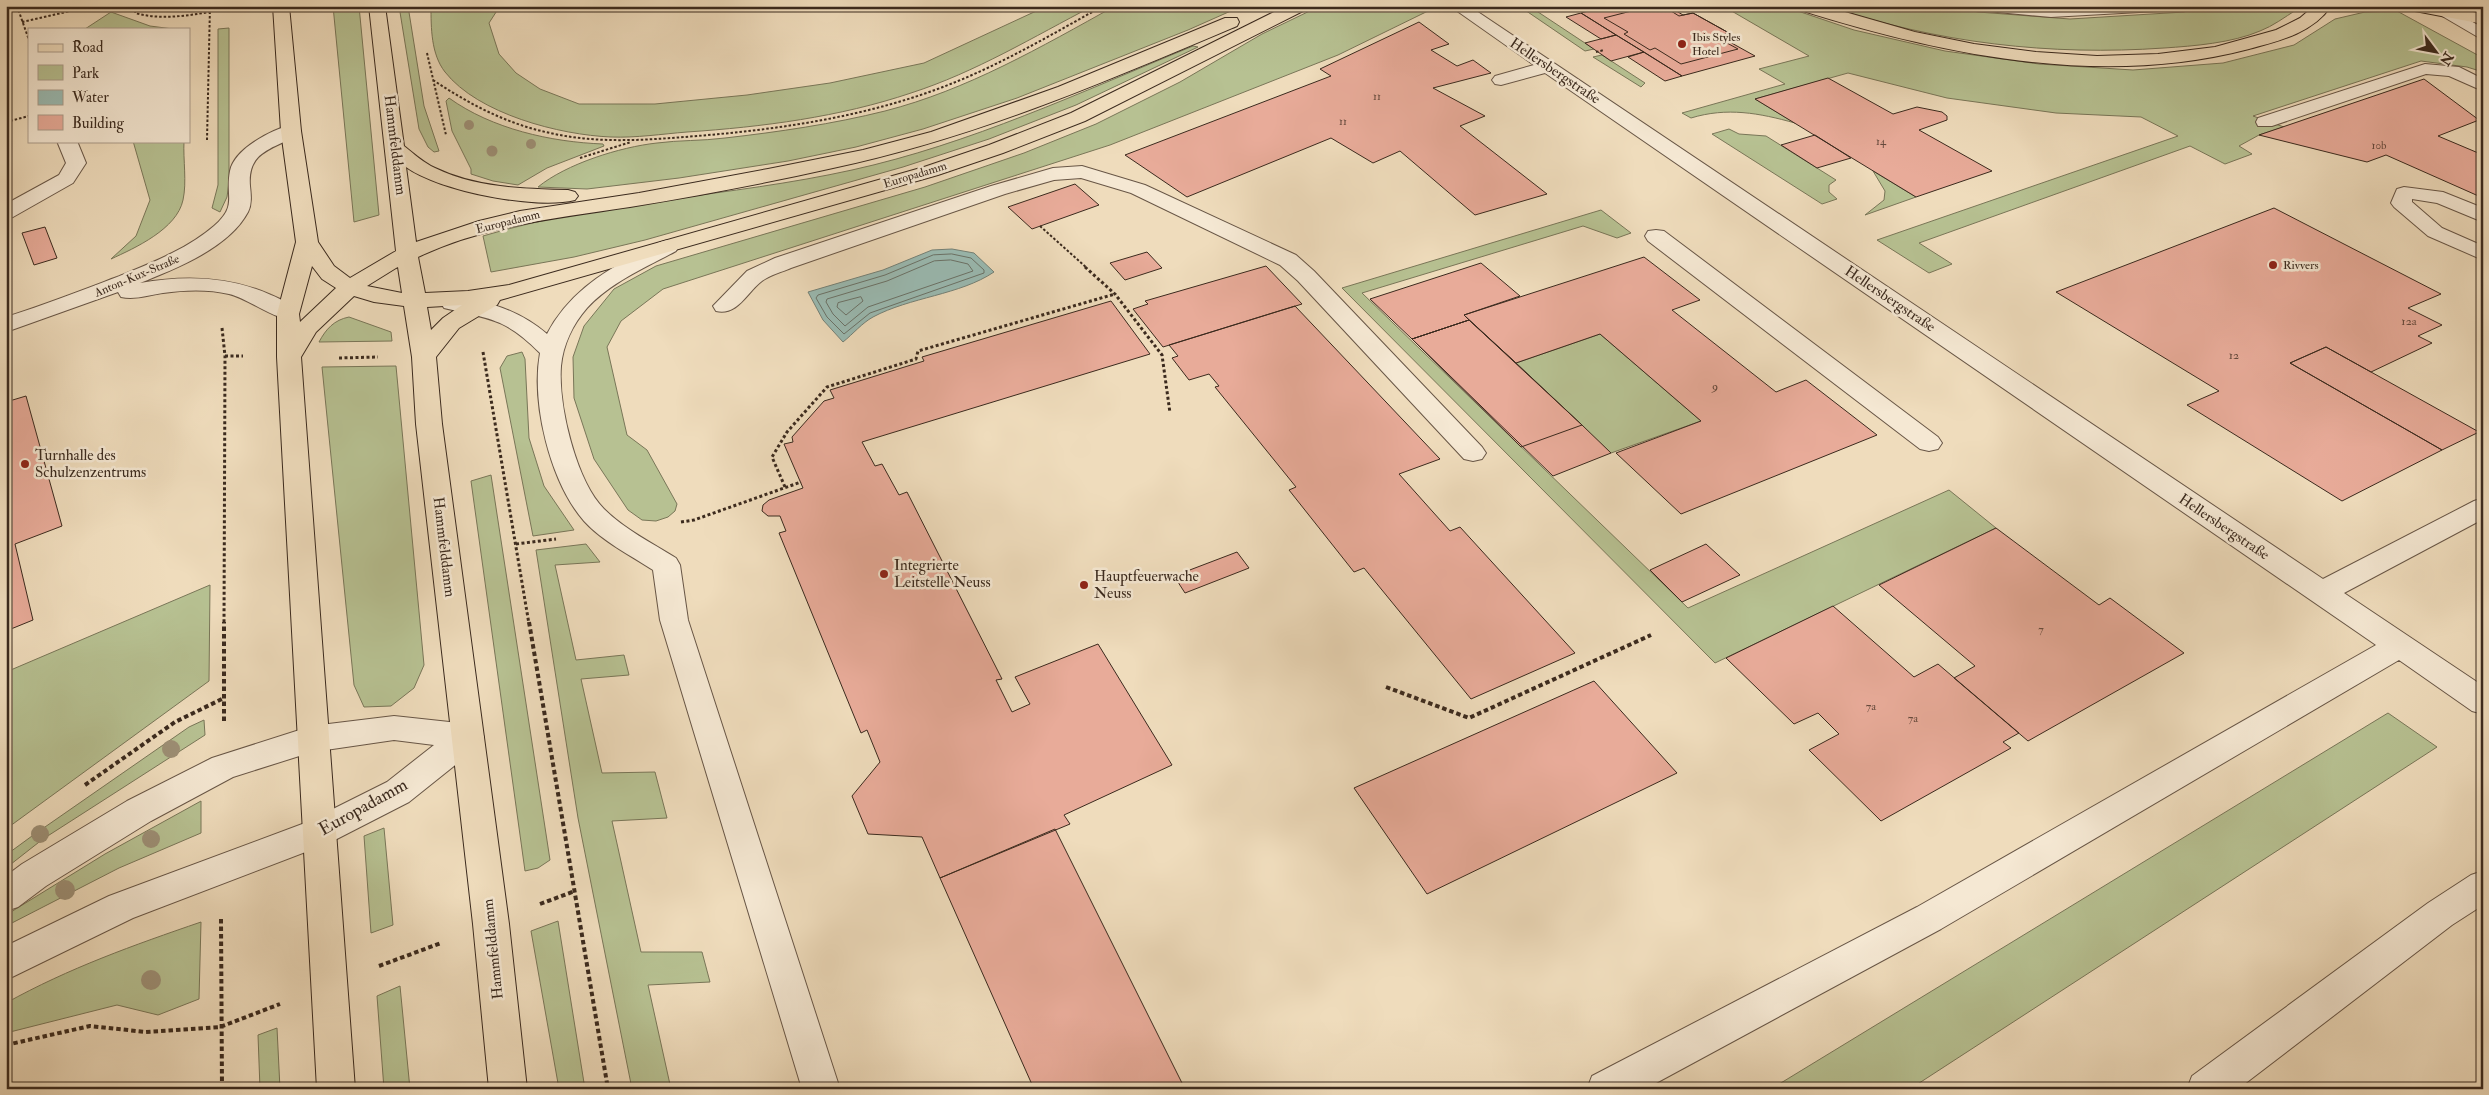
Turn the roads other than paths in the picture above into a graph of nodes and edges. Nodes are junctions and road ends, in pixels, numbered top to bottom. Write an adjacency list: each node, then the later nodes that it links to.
1 (281, 6): 20 (main road)
2 (377, 6): 22 (main road, Hammfelddamm)
3 (1269, 6): 23 (main road, Europadamm)
4 (1299, 6): 28 (main road, Europadamm)
5 (1458, 6): 16 (street, Hellersbergstraße)
6 (1806, 6): 13 (main road)
7 (1987, 6): 11 (street)
8 (2157, 6): 11 (street)
9 (2341, 6): 13 (main road)
10 (2415, 6): 12 (main road)
11 (2113, 8)
12 (2435, 8): 14 (main road); 15 (street)
13 (2321, 9)
14 (2483, 19)
15 (2483, 35)
16 (1548, 67): 17 (street); 45 (street, Hellersbergstraße)
17 (1501, 80)
18 (2483, 86): 19 (street)
19 (2264, 122)
20 (291, 131): 27 (main road); 36 (street, Anton-Kux-Straße)
21 (67, 142): 24 (street)
22 (395, 149): 23 (main road, Europadamm); 29 (main road, Hammfelddamm)
23 (736, 180): 29 (main road, Europadamm)
24 (6, 213)
25 (2483, 216): 30 (street)
26 (1656, 236): 42 (street)
27 (307, 242): 31 (main road, Europadamm); 37 (main road)
28 (668, 246): 32 (main road, Europadamm); 39 (street)
29 (407, 254): 31 (main road, Europadamm); 33 (main road, Hammfelddamm)
30 (2483, 254)
31 (350, 288): 33 (main road, Europadamm); 40 (main road, Europadamm)
32 (511, 291): 33 (main road, Europadamm); 34 (main road, Europadamm)
33 (416, 300): 34 (street); 41 (main road, Hammfelddamm)
34 (477, 306): 39 (street); 41 (main road, Europadamm)
35 (724, 306): 43 (street)
36 (62, 307): 37 (street, Anton-Kux-Straße); 38 (street, Anton-Kux-Straße)
37 (288, 314): 40 (main road)
38 (6, 325)
39 (551, 351): 56 (street)
40 (288, 357): 49 (main road)
41 (424, 357): 48 (main road, Hammfelddamm)
42 (1929, 443)
43 (1473, 453)
44 (2483, 507): 45 (street)
45 (2321, 592): 46 (street, Hellersbergstraße)
46 (2400, 645): 47 (street, Hellersbergstraße); 57 (street)
47 (2483, 702)
48 (468, 737): 49 (street); 50 (street, Europadamm); 55 (main road, Hammfelddamm)
49 (312, 739): 50 (main road); 52 (street)
50 (317, 833): 53 (street, Europadamm); 54 (main road)
51 (2483, 886): 58 (street)
52 (6, 896)
53 (6, 964)
54 (336, 1089)
55 (508, 1089)
56 (821, 1089)
57 (1606, 1089)
58 (2206, 1089)

